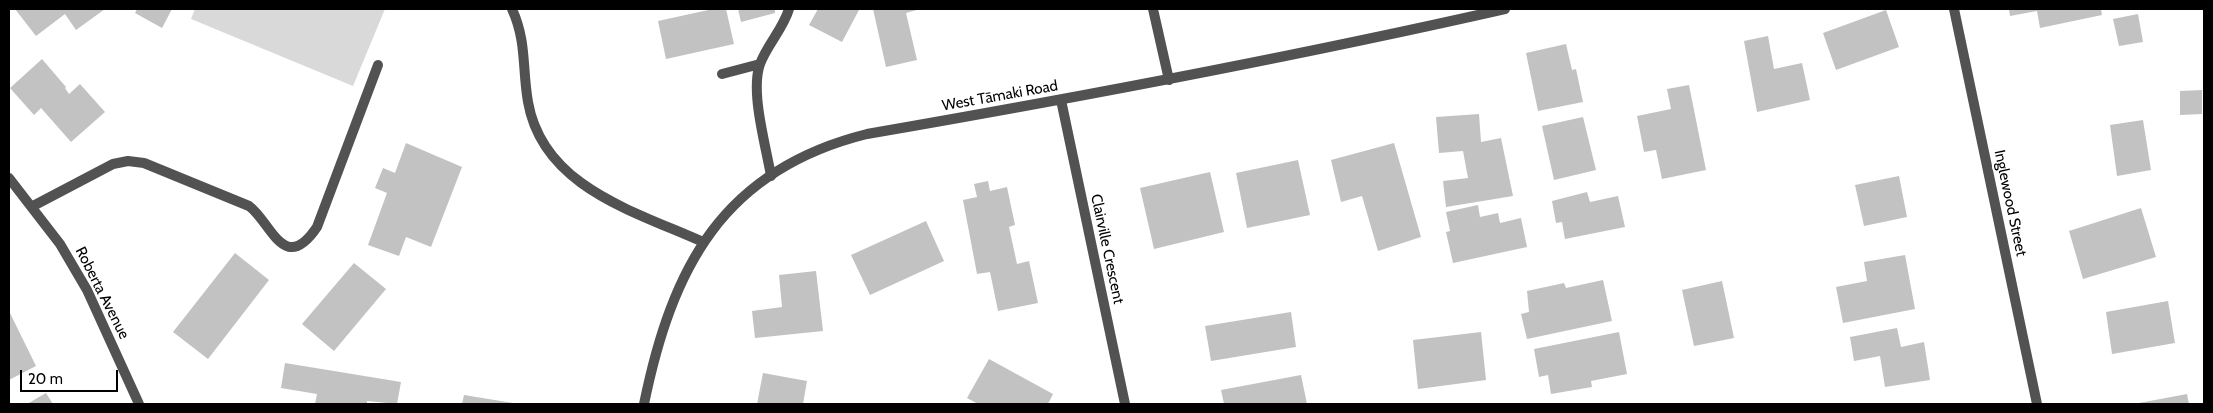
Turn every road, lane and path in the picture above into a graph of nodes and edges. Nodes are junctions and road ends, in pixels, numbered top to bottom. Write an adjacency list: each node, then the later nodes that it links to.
1 (512, 9): 14 (street)
2 (789, 9): 6 (street)
3 (1153, 9): 9 (street)
4 (1505, 9): 9 (street, West Tāmaki Road)
5 (1954, 9): 18 (street, Inglewood Street)
6 (760, 64): 8 (street); 11 (street)
7 (378, 65): 13 (street)
8 (722, 74)
9 (1169, 80): 10 (street, West Tāmaki Road)
10 (1061, 100): 11 (street, West Tāmaki Road); 17 (street, Clairville Crescent)
11 (771, 176): 14 (street, West Tāmaki Road)
12 (9, 178): 13 (street, Roberta Avenue)
13 (33, 206): 15 (street, Roberta Avenue)
14 (702, 242): 16 (street, West Tāmaki Road)
15 (139, 404)
16 (644, 404)
17 (1125, 404)
18 (2037, 404)

